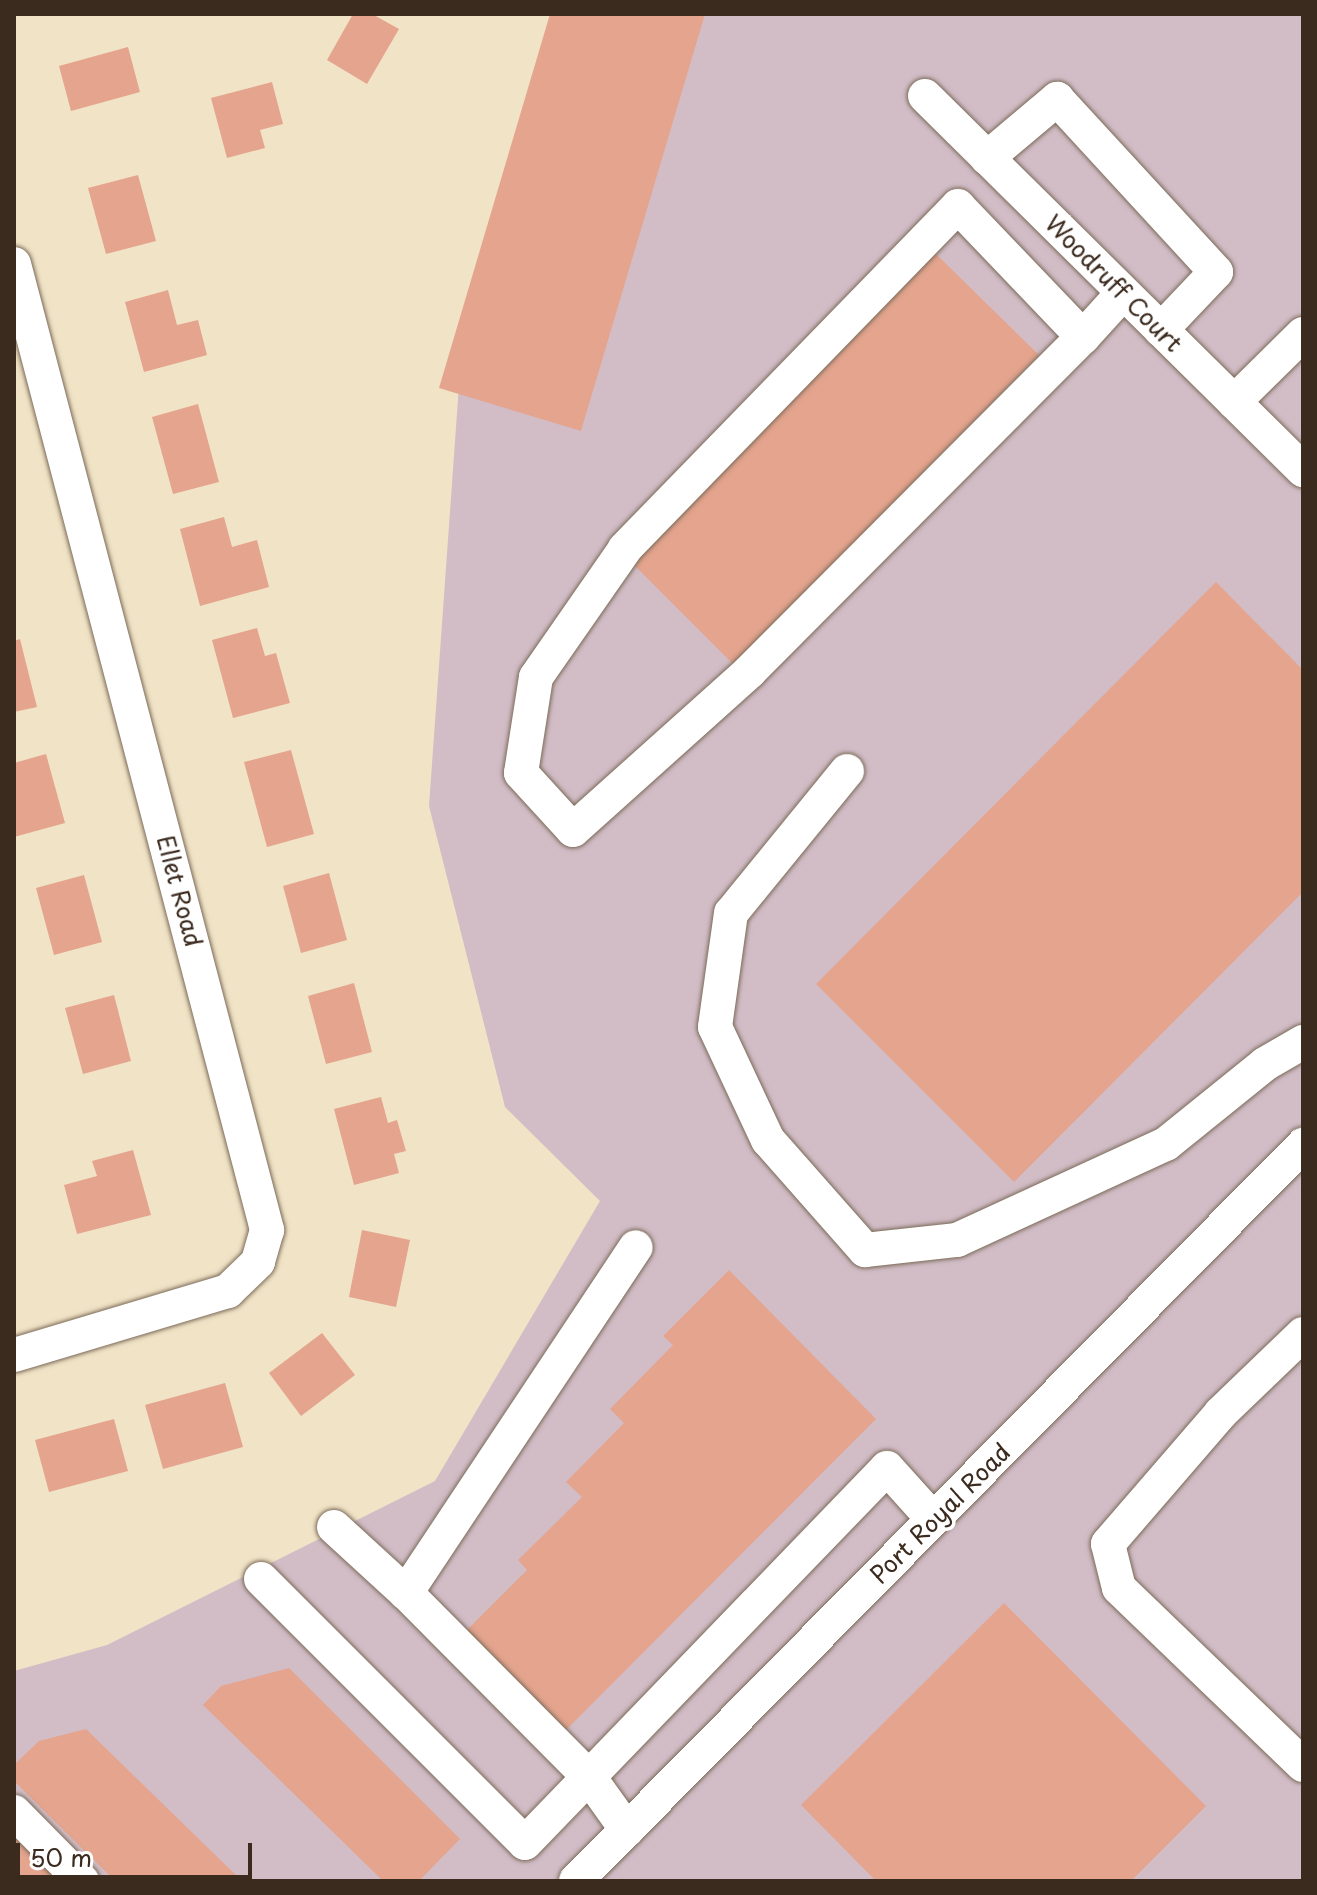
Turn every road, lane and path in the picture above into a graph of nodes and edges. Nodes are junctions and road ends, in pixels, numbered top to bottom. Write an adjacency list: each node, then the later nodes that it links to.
1 (925, 96): 2 (street, Woodruff Court)
2 (987, 158): 3 (street, Woodruff Court); 7 (street)
3 (1019, 189): 4 (street); 6 (street, Woodruff Court)
4 (980, 228): 9 (street); 9 (street)
5 (14, 264): 17 (street, Ellet Road)
6 (1123, 293): 7 (street, Woodruff Court); 9 (street)
7 (1161, 330): 10 (street, Woodruff Court)
8 (1303, 334): 10 (street)
9 (1083, 337)
10 (1234, 402): 11 (street, Woodruff Court)
11 (1303, 470)
12 (847, 771): 13 (street)
13 (1303, 1042)
14 (1303, 1145): 18 (street, Port Royal Road)
15 (636, 1247): 21 (street)
16 (1303, 1334): 22 (street)
17 (14, 1355)
18 (933, 1519): 23 (street); 25 (street, Port Royal Road)
19 (334, 1527): 21 (street)
20 (261, 1579): 23 (street)
21 (406, 1593): 23 (street)
22 (1303, 1765)
23 (589, 1777): 25 (street)
24 (14, 1812): 26 (street)
25 (627, 1830): 27 (street, Port Royal Road)
26 (82, 1881)
27 (576, 1881)

